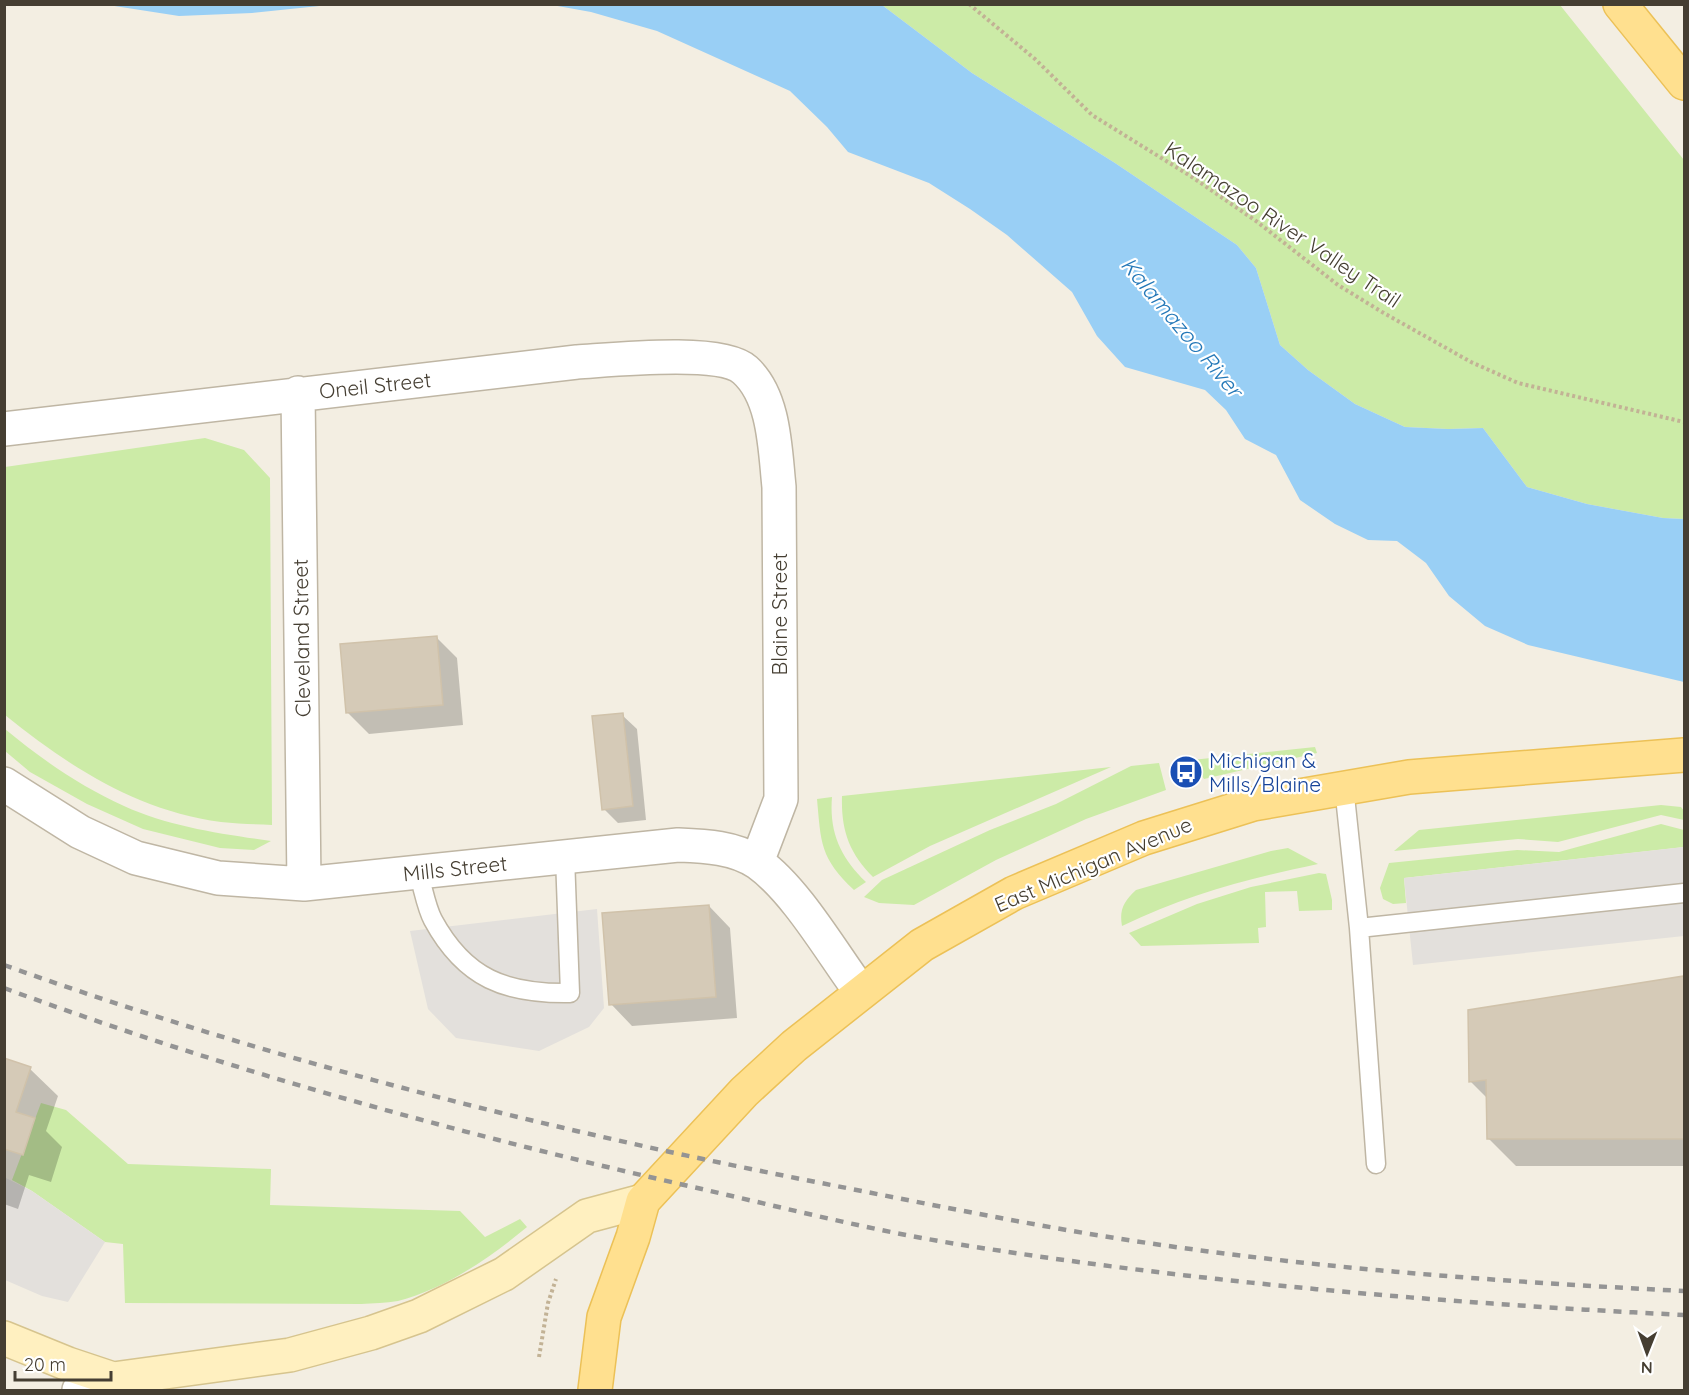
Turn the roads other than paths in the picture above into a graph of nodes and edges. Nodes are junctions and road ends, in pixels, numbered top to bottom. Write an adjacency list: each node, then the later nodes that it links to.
1 (1620, 4): 2 (main road)
2 (1684, 83)
3 (744, 369): 4 (street, Oneil Street); 10 (street, Blaine Street)
4 (298, 393): 5 (street, Oneil Street); 12 (street, Cleveland Street)
5 (4, 429)
6 (1684, 756): 8 (main road, East Michigan Avenue)
7 (4, 784): 12 (street, Mills Street)
8 (1344, 787): 14 (lane); 15 (main road, East Michigan Avenue)
9 (566, 857): 10 (street, Mills Street); 11 (street, Mills Street); 11 (lane)
10 (757, 862): 15 (street, Mills Street)
11 (418, 872): 12 (street, Mills Street)
12 (304, 884)
13 (1684, 893): 14 (lane)
14 (1359, 928): 16 (lane)
15 (861, 992): 17 (main road, East Michigan Avenue)
16 (1376, 1164)
17 (643, 1201): 19 (street); 22 (main road)
18 (4, 1338): 19 (street)
19 (113, 1380): 20 (street); 21 (street)
20 (79, 1390)
21 (153, 1390)
22 (595, 1390)

